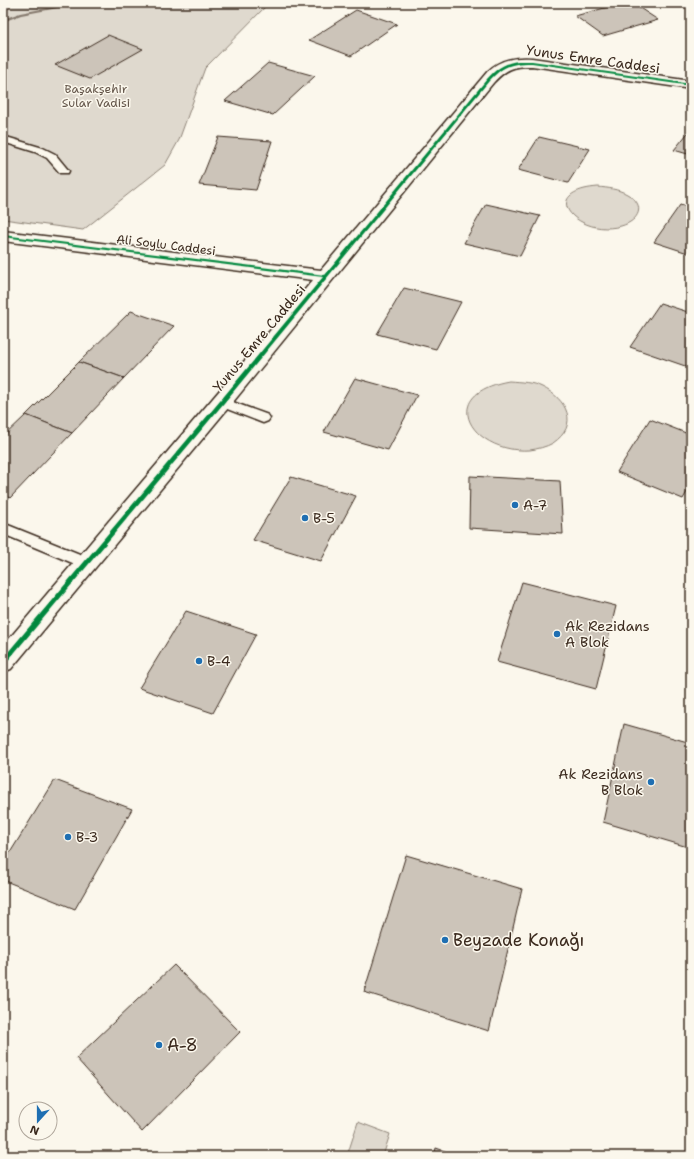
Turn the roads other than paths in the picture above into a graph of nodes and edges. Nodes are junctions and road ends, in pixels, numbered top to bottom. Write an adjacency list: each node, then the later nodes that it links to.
1 (691, 85): 5 (street, Yunus Emre Caddesi)
2 (3, 140): 3 (lane)
3 (64, 171)
4 (3, 236): 5 (street, Ali Soylu Caddesi)
5 (325, 276): 6 (street, Yunus Emre Caddesi)
6 (222, 402): 7 (lane); 9 (street, Yunus Emre Caddesi)
7 (263, 418)
8 (3, 528): 9 (lane)
9 (86, 563): 10 (street, Yunus Emre Caddesi)
10 (3, 662)

